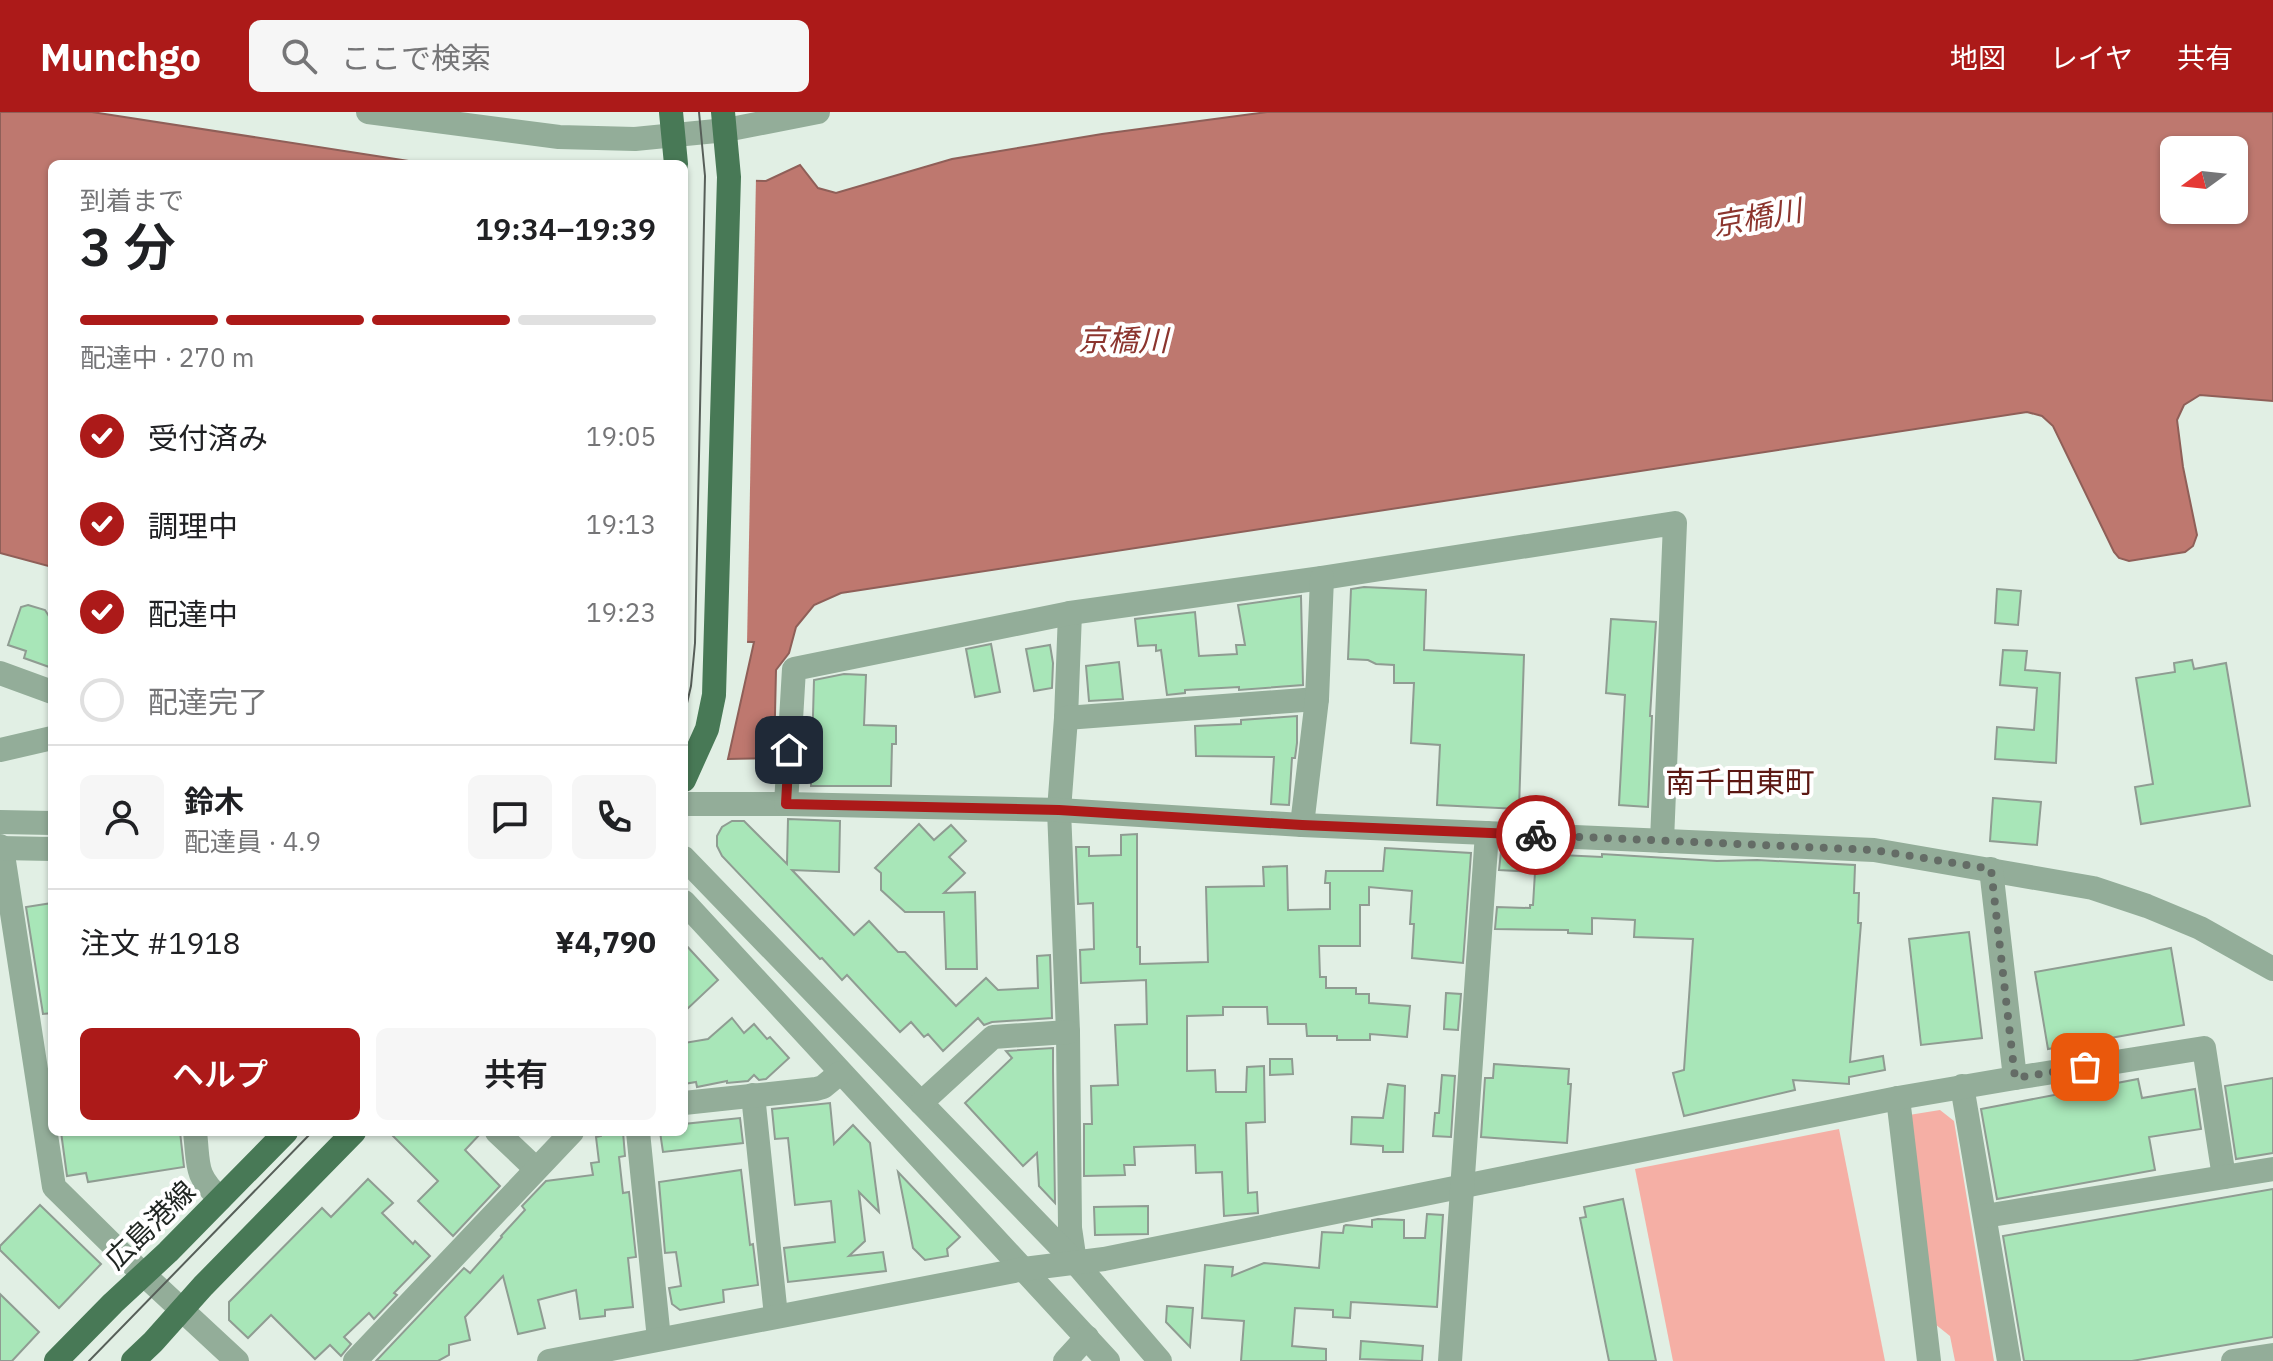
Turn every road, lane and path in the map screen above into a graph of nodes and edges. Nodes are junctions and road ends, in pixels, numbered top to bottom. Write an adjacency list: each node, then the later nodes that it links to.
1 (368, 112): 4 (street)
2 (818, 112): 3 (street)
3 (724, 121): 4 (street); 14 (main road)
4 (672, 123): 5 (main road)
5 (676, 160)
6 (1322, 578): 7 (street); 10 (street); 22 (street)
7 (1070, 613): 11 (street); 16 (street)
8 (0, 673): 9 (street)
9 (48, 691)
10 (1317, 699): 11 (street); 20 (street)
11 (1066, 718): 17 (street)
12 (48, 739): 13 (street)
13 (0, 750)
14 (688, 771)
15 (688, 804): 16 (street)
16 (786, 804): 17 (street)
17 (1059, 810): 20 (street); 29 (street)
18 (0, 822): 19 (street)
19 (48, 823)
20 (1302, 825): 21 (street)
21 (1487, 833): 22 (street); 46 (street)
22 (1662, 841): 26 (street)
23 (1, 848): 24 (street); 51 (street)
24 (48, 849)
25 (688, 862): 36 (street)
26 (1991, 869): 28 (street); 31 (street)
27 (688, 906): 30 (street)
28 (2273, 969)
29 (1068, 1032): 36 (street); 49 (street)
30 (840, 1073): 33 (street); 50 (street)
31 (2015, 1078): 32 (street); 45 (street)
32 (1962, 1086): 34 (street); 48 (street)
33 (753, 1095): 35 (street); 53 (street)
34 (1898, 1098): 46 (street); 66 (street)
35 (688, 1103)
36 (921, 1103): 49 (street)
37 (195, 1136): 47 (street)
38 (282, 1136): 47 (main road, 広島港線)
39 (350, 1136): 52 (main road)
40 (501, 1136): 43 (street)
41 (568, 1136): 43 (street)
42 (638, 1136): 55 (street)
43 (536, 1169): 60 (street)
44 (2273, 1169): 45 (street)
45 (2224, 1177): 48 (street)
46 (1463, 1186): 49 (street); 65 (street)
47 (220, 1199): 51 (main road, 広島港線)
48 (1985, 1216): 67 (street)
49 (1075, 1262): 50 (street); 64 (street)
50 (1024, 1269): 53 (street); 54 (street)
51 (144, 1275): 52 (street); 57 (main road, 広島港線)
52 (182, 1310): 58 (main road); 59 (street)
53 (776, 1316): 55 (street)
54 (1087, 1337): 62 (street); 63 (street)
55 (659, 1339): 61 (street)
56 (2273, 1355): 68 (street)
57 (56, 1361)
58 (133, 1361)
59 (237, 1361)
60 (355, 1361)
61 (549, 1361)
62 (1065, 1361)
63 (1108, 1361)
64 (1160, 1361)
65 (1450, 1361)
66 (1929, 1361)
67 (2009, 1361)
68 (2233, 1361)

